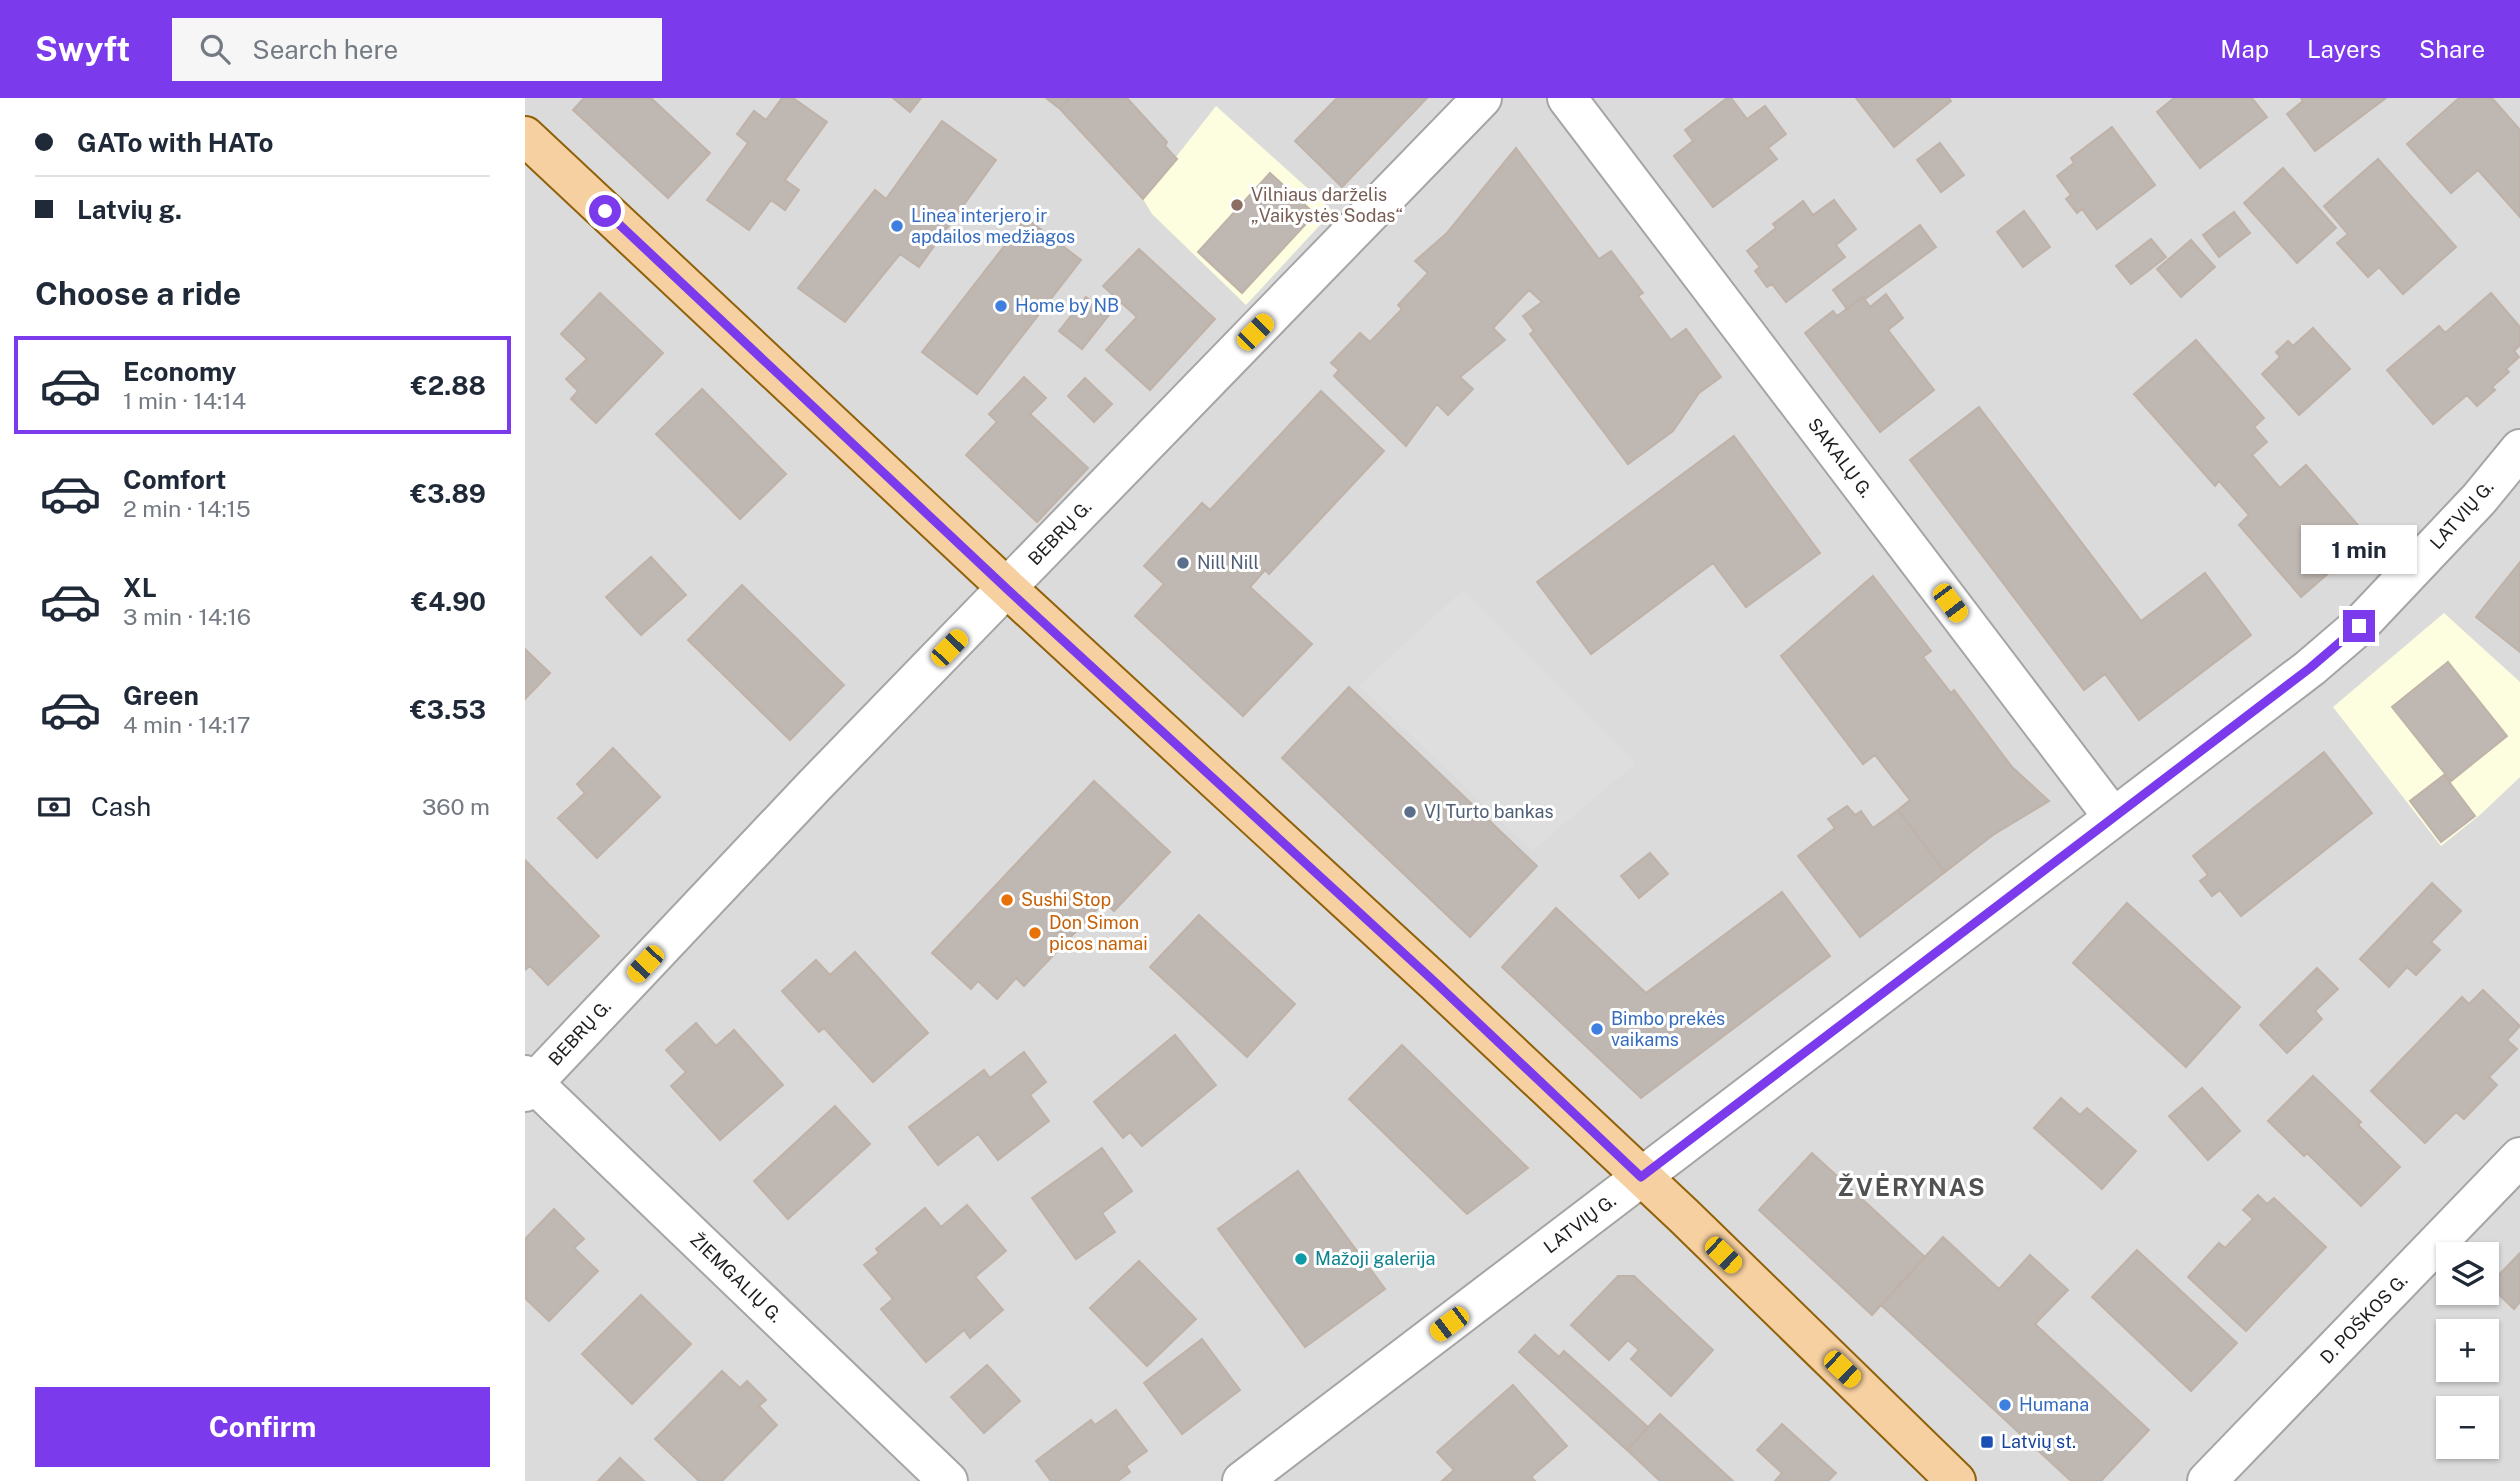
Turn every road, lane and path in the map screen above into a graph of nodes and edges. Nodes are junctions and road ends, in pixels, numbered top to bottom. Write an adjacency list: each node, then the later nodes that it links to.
1 (1482, 98): 5 (street, BEBRŲ G.)
2 (1567, 98): 6 (street, SAKALŲ G.)
3 (525, 135): 5 (main road)
4 (2520, 449): 6 (street, LATVIŲ G.)
5 (1007, 589): 7 (street, BEBRŲ G.); 9 (main road)
6 (2113, 817): 9 (street, LATVIŲ G.)
7 (528, 1083): 10 (street, ŽIEMGALIŲ G.)
8 (2520, 1157): 13 (street, D. POŠKOS G.)
9 (1641, 1177): 11 (street, LATVIŲ G.); 12 (main road)
10 (948, 1481)
11 (1242, 1481)
12 (1956, 1481)
13 (2207, 1481)

